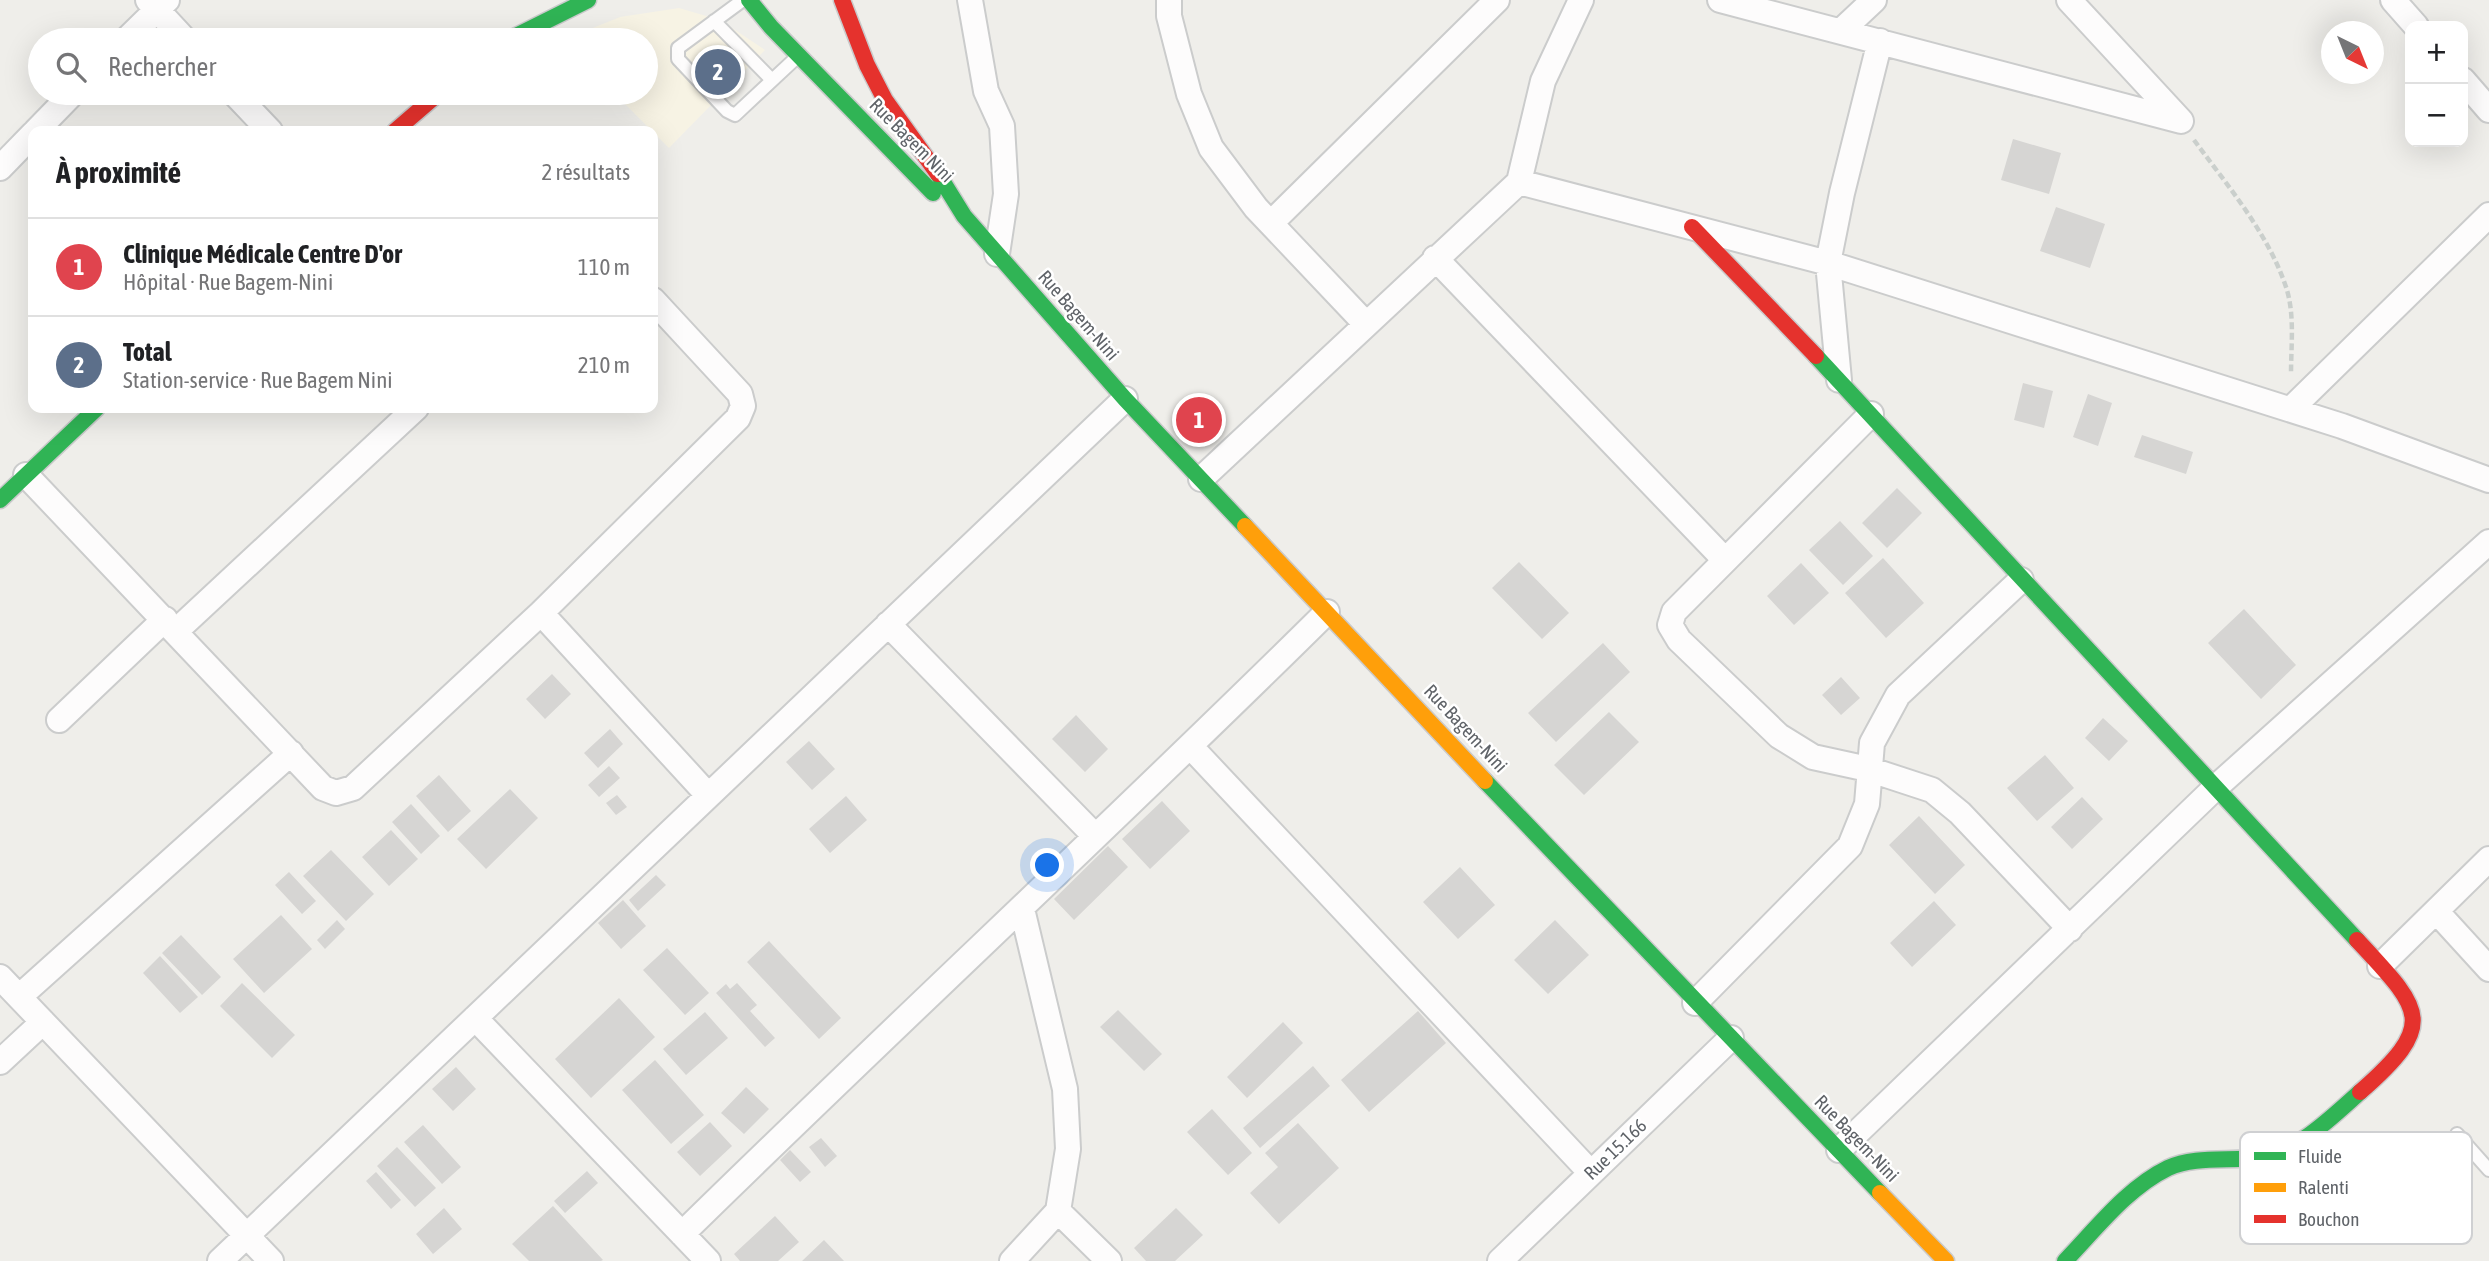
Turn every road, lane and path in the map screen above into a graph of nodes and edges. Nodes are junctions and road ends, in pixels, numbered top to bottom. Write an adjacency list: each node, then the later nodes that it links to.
1 (588, 0): 20 (street)
2 (743, 0): 14 (lane)
3 (749, 0): 23 (street, Rue Bagem Nini)
4 (842, 0): 38 (street, Rue Bagem Nini)
5 (970, 0): 41 (street)
6 (1168, 0): 39 (street)
7 (1497, 0): 39 (street)
8 (1581, 0): 36 (street)
9 (1720, 0): 21 (street)
10 (1874, 0): 21 (street)
11 (2069, 0): 30 (street)
12 (2399, 2): 15 (street)
13 (157, 3): 17 (street); 18 (street)
14 (714, 20): 24 (lane); 24 (lane)
15 (2412, 21)
16 (507, 22): 19 (street)
17 (136, 28)
18 (176, 28)
19 (502, 28)
20 (532, 28)
21 (1841, 31): 22 (street)
22 (1880, 41): 30 (street); 43 (street)
23 (799, 55): 24 (lane); 38 (street, Rue Bagem Nini)
24 (772, 80)
25 (2466, 84): 29 (street)
26 (62, 105): 31 (street)
27 (245, 105): 32 (street)
28 (425, 105): 33 (street)
29 (2489, 110)
30 (2181, 121): 48 (path)
31 (42, 126)
32 (265, 126)
33 (401, 126)
34 (28, 140): 35 (street)
35 (0, 168)
36 (1520, 182): 40 (street); 42 (street)
37 (2489, 215): 48 (street)
38 (964, 216): 41 (street, Rue Bagem-Nini)
39 (1270, 223): 45 (street)
40 (1692, 227): 43 (street); 46 (street)
41 (997, 254): 47 (street, Rue Bagem-Nini)
42 (1435, 258): 45 (street); 57 (street)
43 (1828, 263): 46 (street); 48 (street)
44 (658, 305): 60 (street)
45 (1365, 323): 53 (street)
46 (1839, 380): 51 (street)
47 (1125, 399): 53 (street, Rue Bagem-Nini); 61 (street)
48 (2291, 409): 54 (street)
49 (92, 413): 52 (street)
50 (410, 413): 62 (street)
51 (1871, 414): 57 (street); 58 (street)
52 (26, 475): 55 (street); 62 (street)
53 (1200, 479): 59 (street, Rue Bagem-Nini)
54 (2489, 480)
55 (0, 500)
56 (2489, 542): 67 (street)
57 (1725, 560): 66 (street)
58 (2021, 580): 66 (street); 67 (street)
59 (1327, 612): 64 (street); 78 (street, Rue Bagem-Nini)
60 (541, 613): 65 (street); 68 (street)
61 (888, 624): 68 (street); 69 (street)
62 (171, 625): 63 (street); 65 (street)
63 (58, 720)
64 (1191, 747): 69 (street); 88 (street)
65 (291, 753): 77 (street)
66 (1868, 769): 73 (street); 78 (street)
67 (2216, 787): 73 (street); 74 (street)
68 (707, 794): 79 (street)
69 (1094, 835): 71 (street)
70 (2489, 859): 72 (street)
71 (1023, 909): 89 (street); 90 (street)
72 (2436, 911): 74 (street); 75 (street)
73 (2070, 929): 84 (street)
74 (2380, 966): 83 (street)
75 (2489, 969)
76 (0, 977): 77 (street)
77 (19, 997): 80 (street)
78 (1695, 1003): 81 (street, Rue Bagem-Nini)
79 (475, 1018): 90 (street); 91 (street)
80 (43, 1022): 82 (street); 91 (street)
81 (1731, 1038): 84 (street, Rue Bagem-Nini); 88 (street, Rue 15.166)
82 (0, 1062)
83 (2312, 1132)
84 (1839, 1150): 98 (street, Rue Bagem-Nini)
85 (2472, 1150): 87 (lane)
86 (2240, 1159): 99 (street)
87 (2489, 1170)
88 (1591, 1173): 97 (street, Rue 15.166)
89 (1058, 1211): 95 (street); 96 (street)
90 (682, 1234): 94 (street)
91 (247, 1236): 92 (street); 93 (street)
92 (220, 1261)
93 (271, 1261)
94 (708, 1261)
95 (1012, 1261)
96 (1109, 1261)
97 (1500, 1261)
98 (1946, 1261)
99 (2065, 1261)

